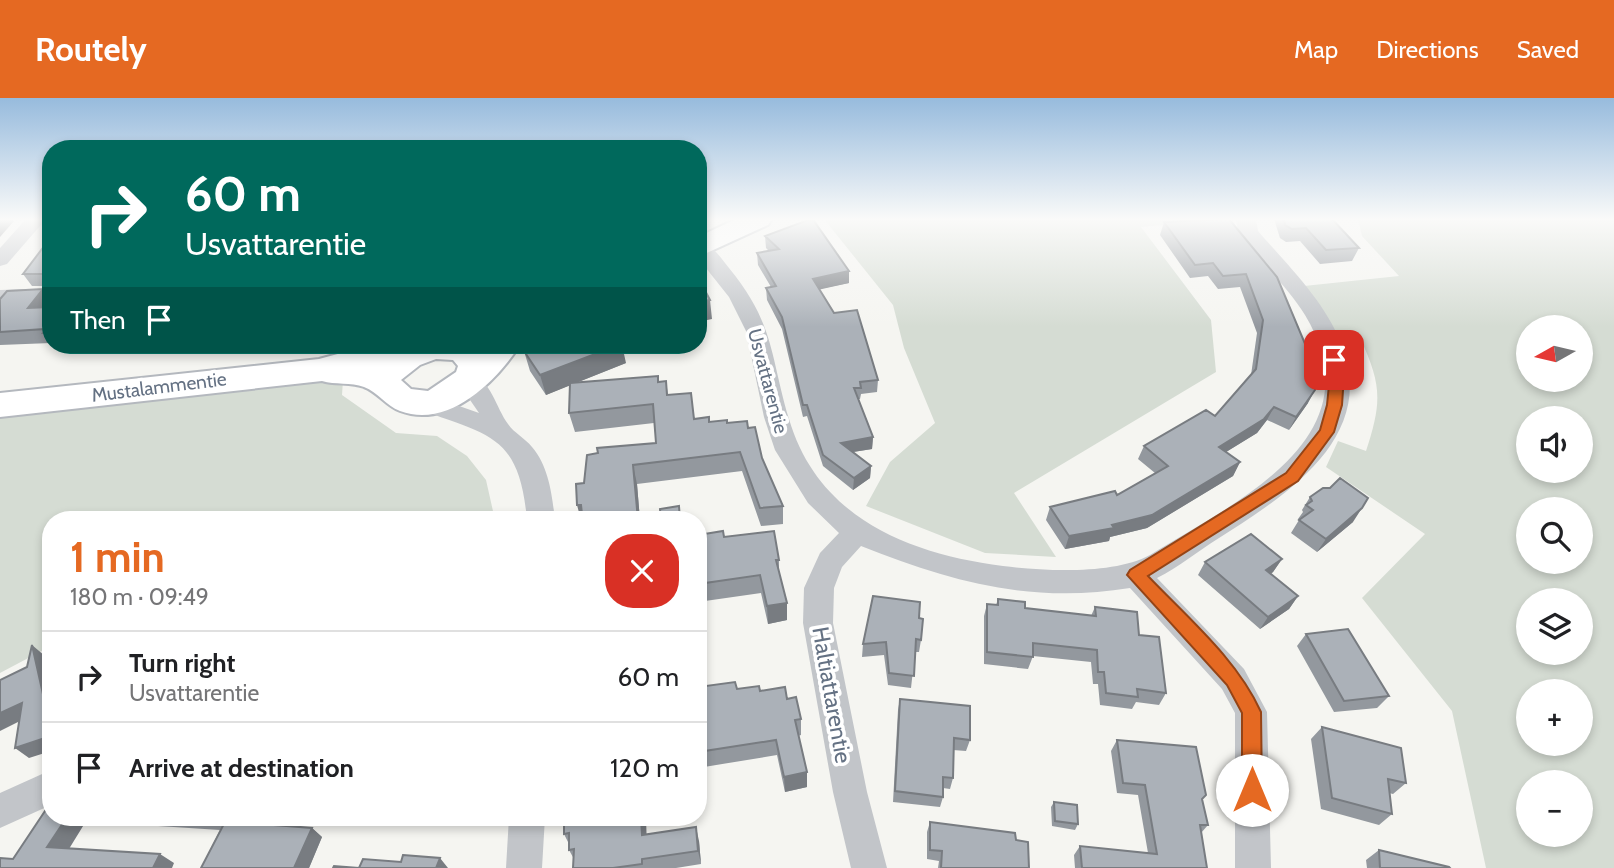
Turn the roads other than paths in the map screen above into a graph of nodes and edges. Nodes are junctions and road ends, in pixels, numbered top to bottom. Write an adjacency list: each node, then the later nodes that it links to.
1 (707, 255): 16 (street, Usvattarentie)
2 (1267, 255): 17 (street, Usvattarentie)
3 (42, 294): 4 (street)
4 (0, 296)
5 (398, 354): 9 (street, Mustalammentie)
6 (425, 354): 11 (street)
7 (467, 354): 10 (street)
8 (494, 354): 10 (street)
9 (318, 370): 11 (street, Mustalammentie); 13 (street, Mustalammentie)
10 (471, 378): 12 (street); 14 (street)
11 (392, 390): 12 (street, Mustalammentie)
12 (425, 402): 14 (street)
13 (0, 405)
14 (497, 429): 15 (street)
15 (540, 511)
16 (857, 532): 17 (street, Usvattarentie); 22 (street, Haltiattarentie)
17 (1136, 575): 23 (street)
18 (42, 791): 19 (street)
19 (0, 811)
20 (526, 826): 21 (street)
21 (524, 868)
22 (869, 868)
23 (1253, 868)

